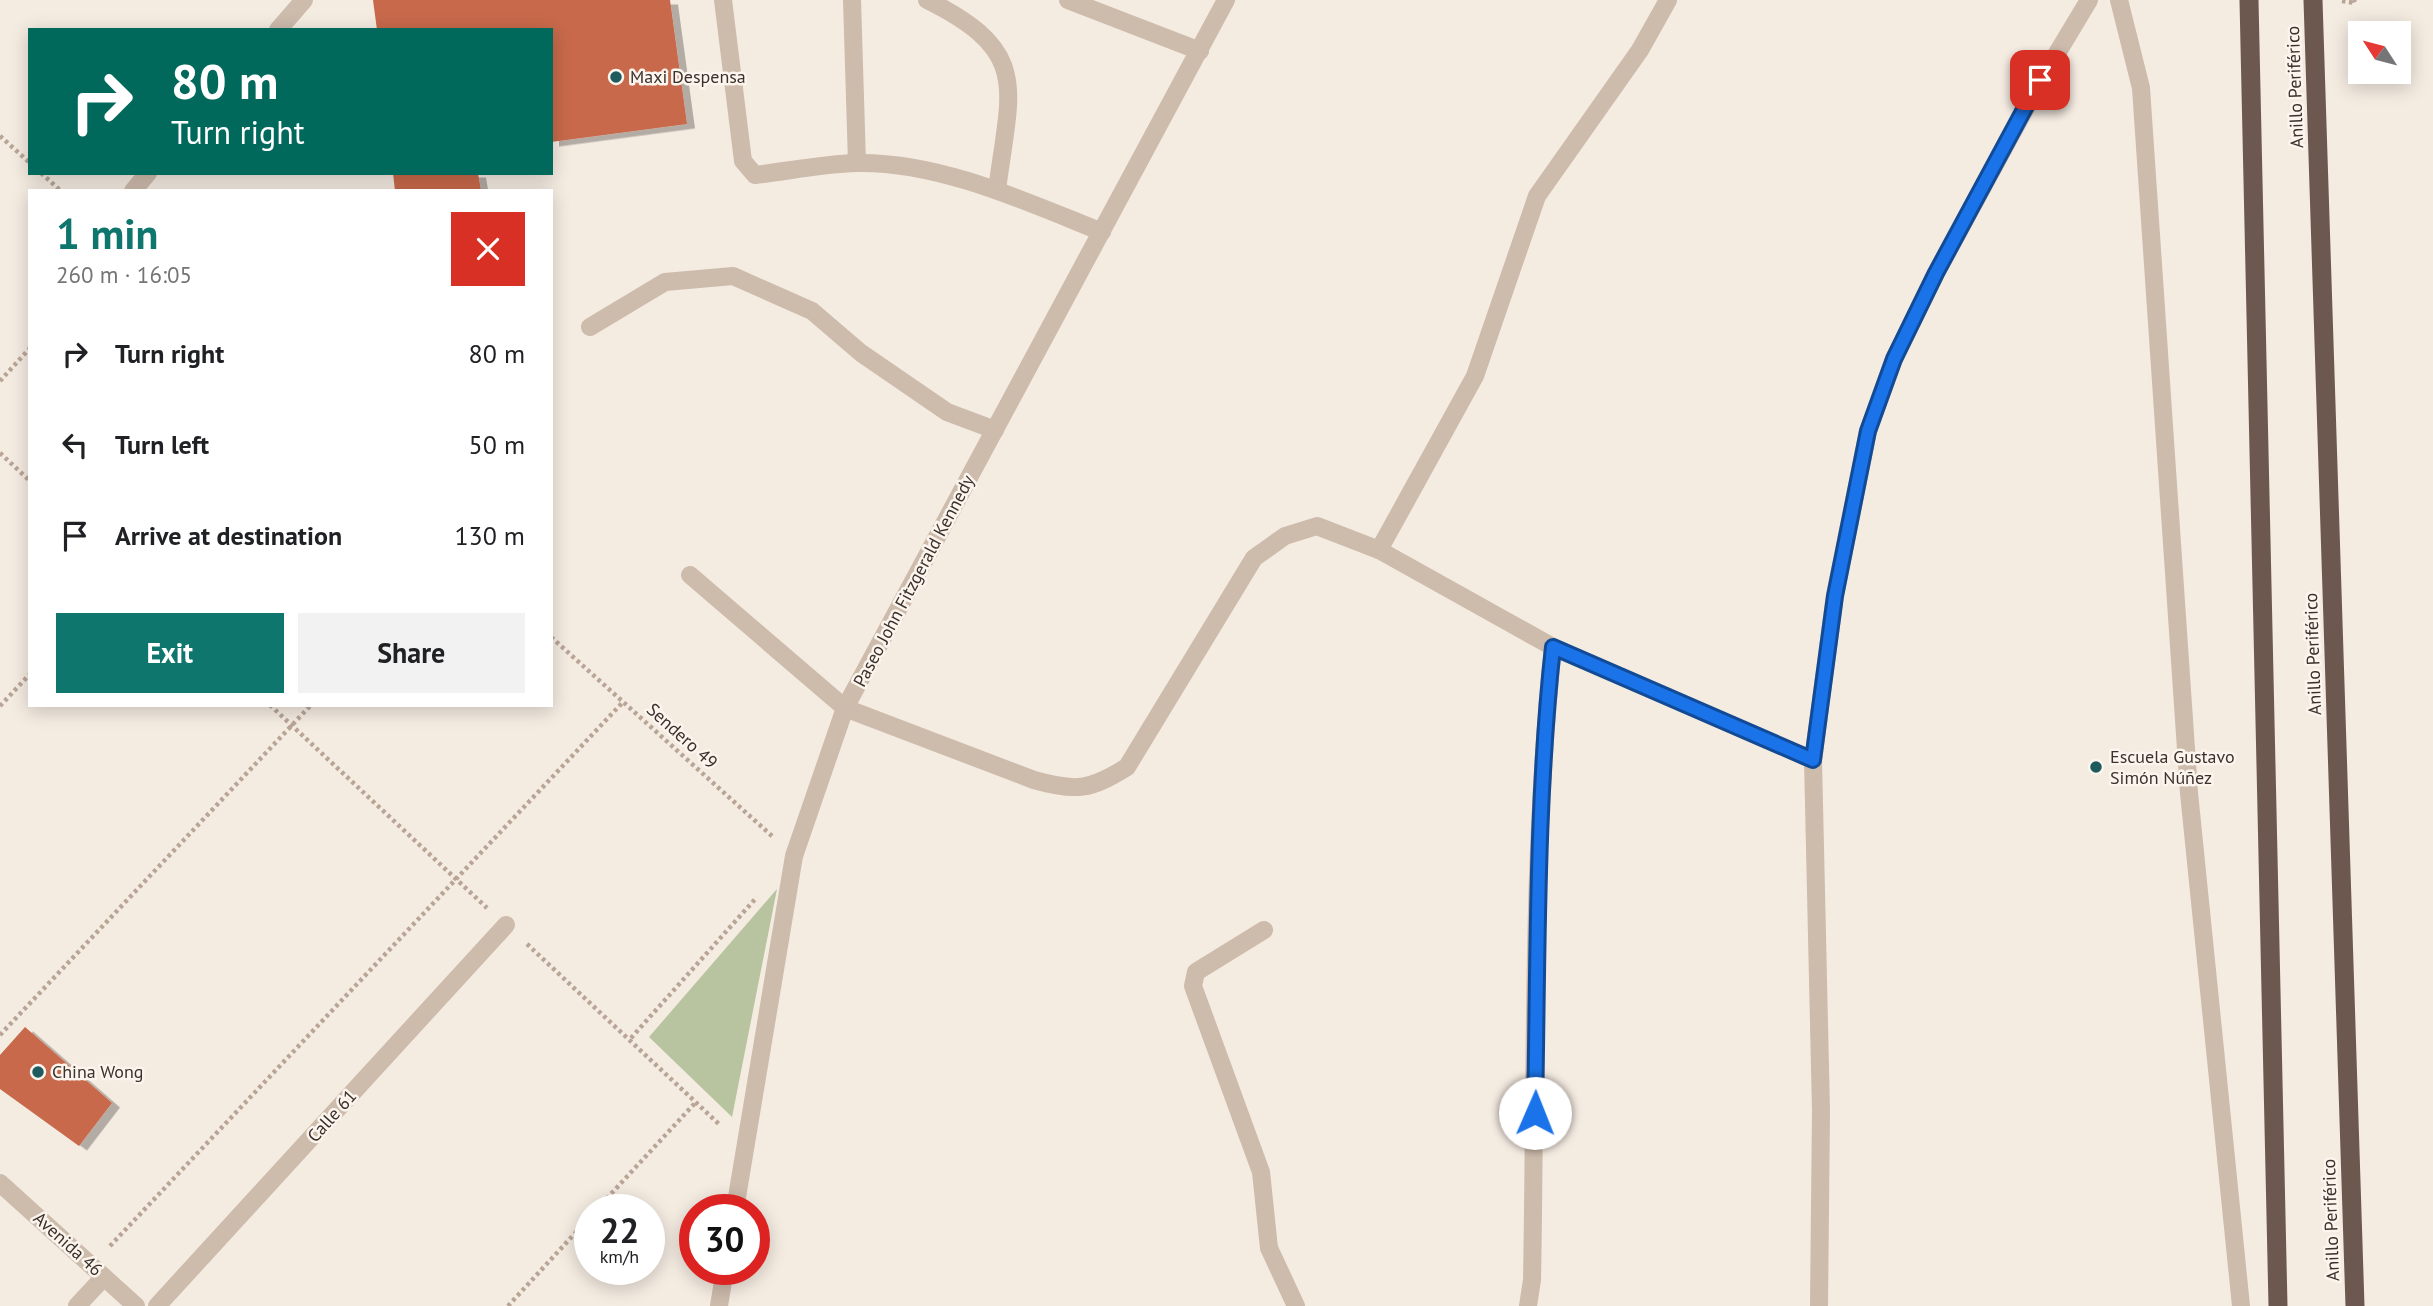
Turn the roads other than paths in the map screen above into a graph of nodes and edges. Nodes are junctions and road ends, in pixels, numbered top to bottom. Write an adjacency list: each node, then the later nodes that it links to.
1 (304, 0): 12 (street)
2 (723, 0): 14 (street)
3 (852, 0): 14 (street)
4 (926, 0): 15 (street)
5 (1068, 0): 13 (street)
6 (1226, 0): 13 (street, Paseo John Fitzgerald Kennedy)
7 (1668, 0): 19 (street)
8 (2089, 0): 23 (street)
9 (2119, 0): 37 (street)
10 (2249, 0): 38 (highway)
11 (2313, 0): 39 (highway, Anillo Periférico)
12 (280, 28)
13 (1200, 51): 16 (street, Paseo John Fitzgerald Kennedy)
14 (858, 163): 15 (street)
15 (997, 190): 16 (street)
16 (1102, 232): 18 (street, Paseo John Fitzgerald Kennedy)
17 (590, 327): 18 (street)
18 (995, 430): 22 (street, Paseo John Fitzgerald Kennedy)
19 (1379, 550): 21 (street); 22 (street)
20 (690, 575): 22 (street)
21 (1553, 647): 23 (street); 35 (street)
22 (845, 708): 27 (street, Paseo John Fitzgerald Kennedy)
23 (1813, 760): 36 (street)
24 (506, 925): 32 (street, Calle 61)
25 (1264, 930): 34 (street)
26 (0, 1183): 28 (street, Avenida 46)
27 (738, 1194)
28 (98, 1271): 30 (street); 31 (street, Avenida 46)
29 (722, 1285): 33 (street)
30 (77, 1306)
31 (136, 1306)
32 (157, 1306)
33 (719, 1306)
34 (1296, 1306)
35 (1528, 1306)
36 (1819, 1306)
37 (2241, 1306)
38 (2278, 1306)
39 (2355, 1306)

